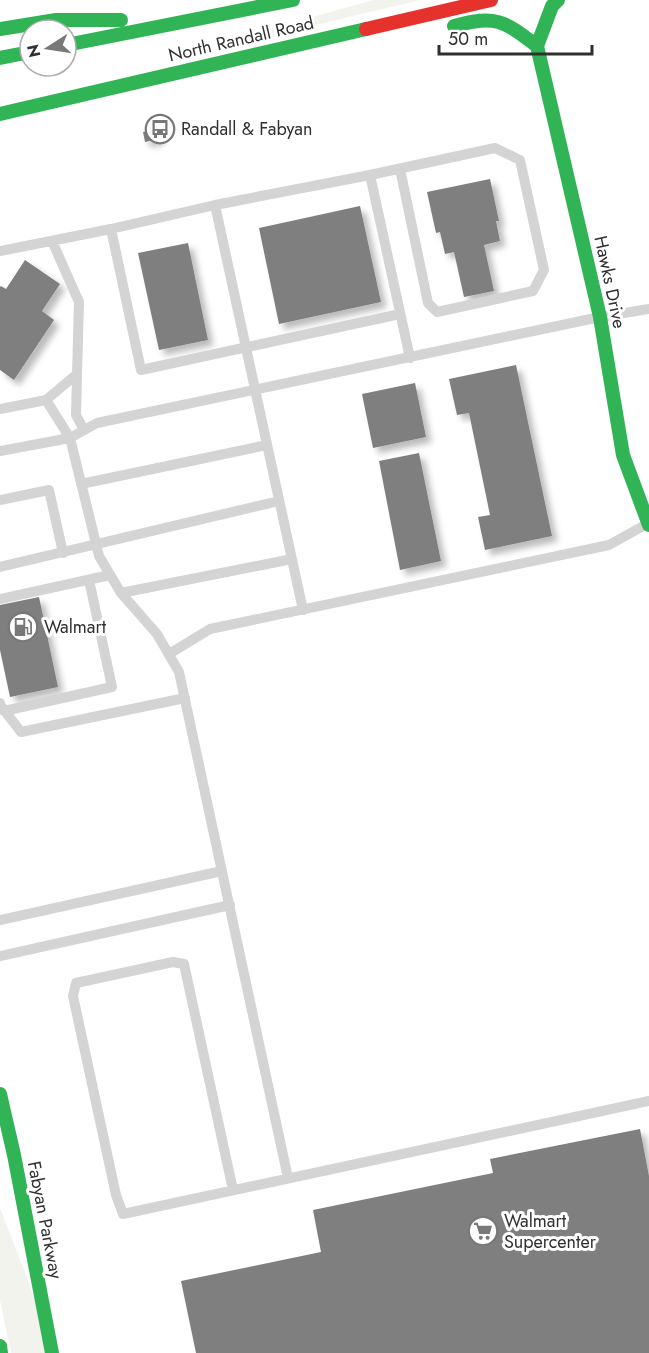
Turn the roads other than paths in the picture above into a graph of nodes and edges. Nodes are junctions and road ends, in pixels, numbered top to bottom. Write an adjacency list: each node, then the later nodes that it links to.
1 (293, 0): 4 (main road, North Randall Road)
2 (491, 0): 10 (main road, North Randall Road)
3 (558, 0): 8 (main road)
4 (188, 21): 6 (main road); 7 (main road, North Randall Road)
5 (443, 28): 8 (main road)
6 (0, 29)
7 (78, 43)
8 (537, 46): 22 (main road, Hawks Drive)
9 (329, 51): 10 (main road)
10 (260, 53): 13 (main road, North Randall Road)
11 (18, 54): 12 (main road)
12 (0, 58)
13 (0, 114)
14 (400, 169): 14 (lane); 15 (lane)
15 (370, 175): 16 (lane); 21 (lane)
16 (215, 205): 17 (lane); 23 (lane)
17 (111, 229): 18 (lane); 23 (lane)
18 (52, 241): 19 (lane); 25 (lane)
19 (0, 251)
20 (649, 309): 22 (lane)
21 (400, 314): 23 (lane); 24 (lane)
22 (600, 317): 24 (lane); 36 (main road, Hawks Drive)
23 (245, 348): 26 (lane)
24 (410, 357): 26 (lane)
25 (76, 375): 27 (lane); 29 (lane)
26 (255, 390): 29 (lane); 31 (lane)
27 (46, 400): 28 (lane); 30 (lane)
28 (0, 409)
29 (84, 430): 30 (lane)
30 (70, 438): 32 (lane); 33 (lane)
31 (267, 445): 33 (lane); 35 (lane)
32 (0, 451)
33 (81, 484): 37 (lane)
34 (0, 500): 38 (lane)
35 (279, 501): 37 (lane); 39 (lane)
36 (649, 524): 45 (lane)
37 (96, 545): 38 (lane); 41 (lane)
38 (63, 553): 40 (lane)
39 (292, 559): 43 (lane); 45 (lane)
40 (0, 567)
41 (110, 575): 42 (lane); 43 (lane)
42 (89, 580): 44 (lane); 48 (lane)
43 (121, 593): 46 (lane)
44 (0, 599)
45 (303, 610): 46 (lane)
46 (169, 654): 47 (lane)
47 (184, 698): 48 (lane); 49 (lane)
48 (2, 707)
49 (222, 871): 50 (lane); 51 (lane)
50 (230, 906): 52 (lane); 55 (lane)
51 (0, 920)
52 (0, 956)
53 (0, 1094): 59 (main road, Fabyan Parkway)
54 (649, 1101): 55 (lane)
55 (288, 1178): 56 (lane)
56 (233, 1190): 56 (lane)
57 (0, 1346): 58 (main road)
58 (2, 1353)
59 (52, 1353)

